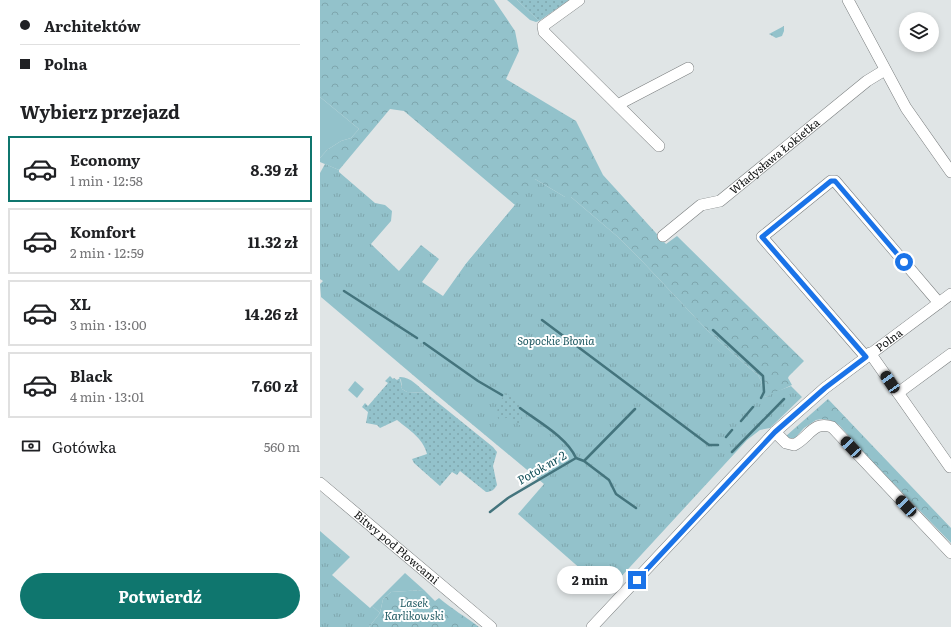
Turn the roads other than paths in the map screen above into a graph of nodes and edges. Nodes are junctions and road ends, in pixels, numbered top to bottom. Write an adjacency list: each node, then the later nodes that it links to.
1 (579, 0): 5 (street)
2 (848, 0): 4 (street)
3 (688, 68): 5 (street)
4 (885, 70): 7 (street); 9 (street, Władysława Łokietka)
5 (618, 106): 6 (street)
6 (659, 146)
7 (946, 156): 8 (street)
8 (951, 172)
9 (663, 236)
10 (951, 294): 11 (street, Polna)
11 (939, 303): 13 (street, Polna); 13 (street)
12 (951, 354): 14 (street)
13 (868, 355): 14 (street); 15 (street, Polna)
14 (898, 393): 16 (street)
15 (775, 432): 18 (street); 20 (street, Polna)
16 (950, 467)
17 (320, 483): 19 (street, Bitwy pod Płowcami)
18 (951, 553)
19 (491, 627)
20 (592, 627)

